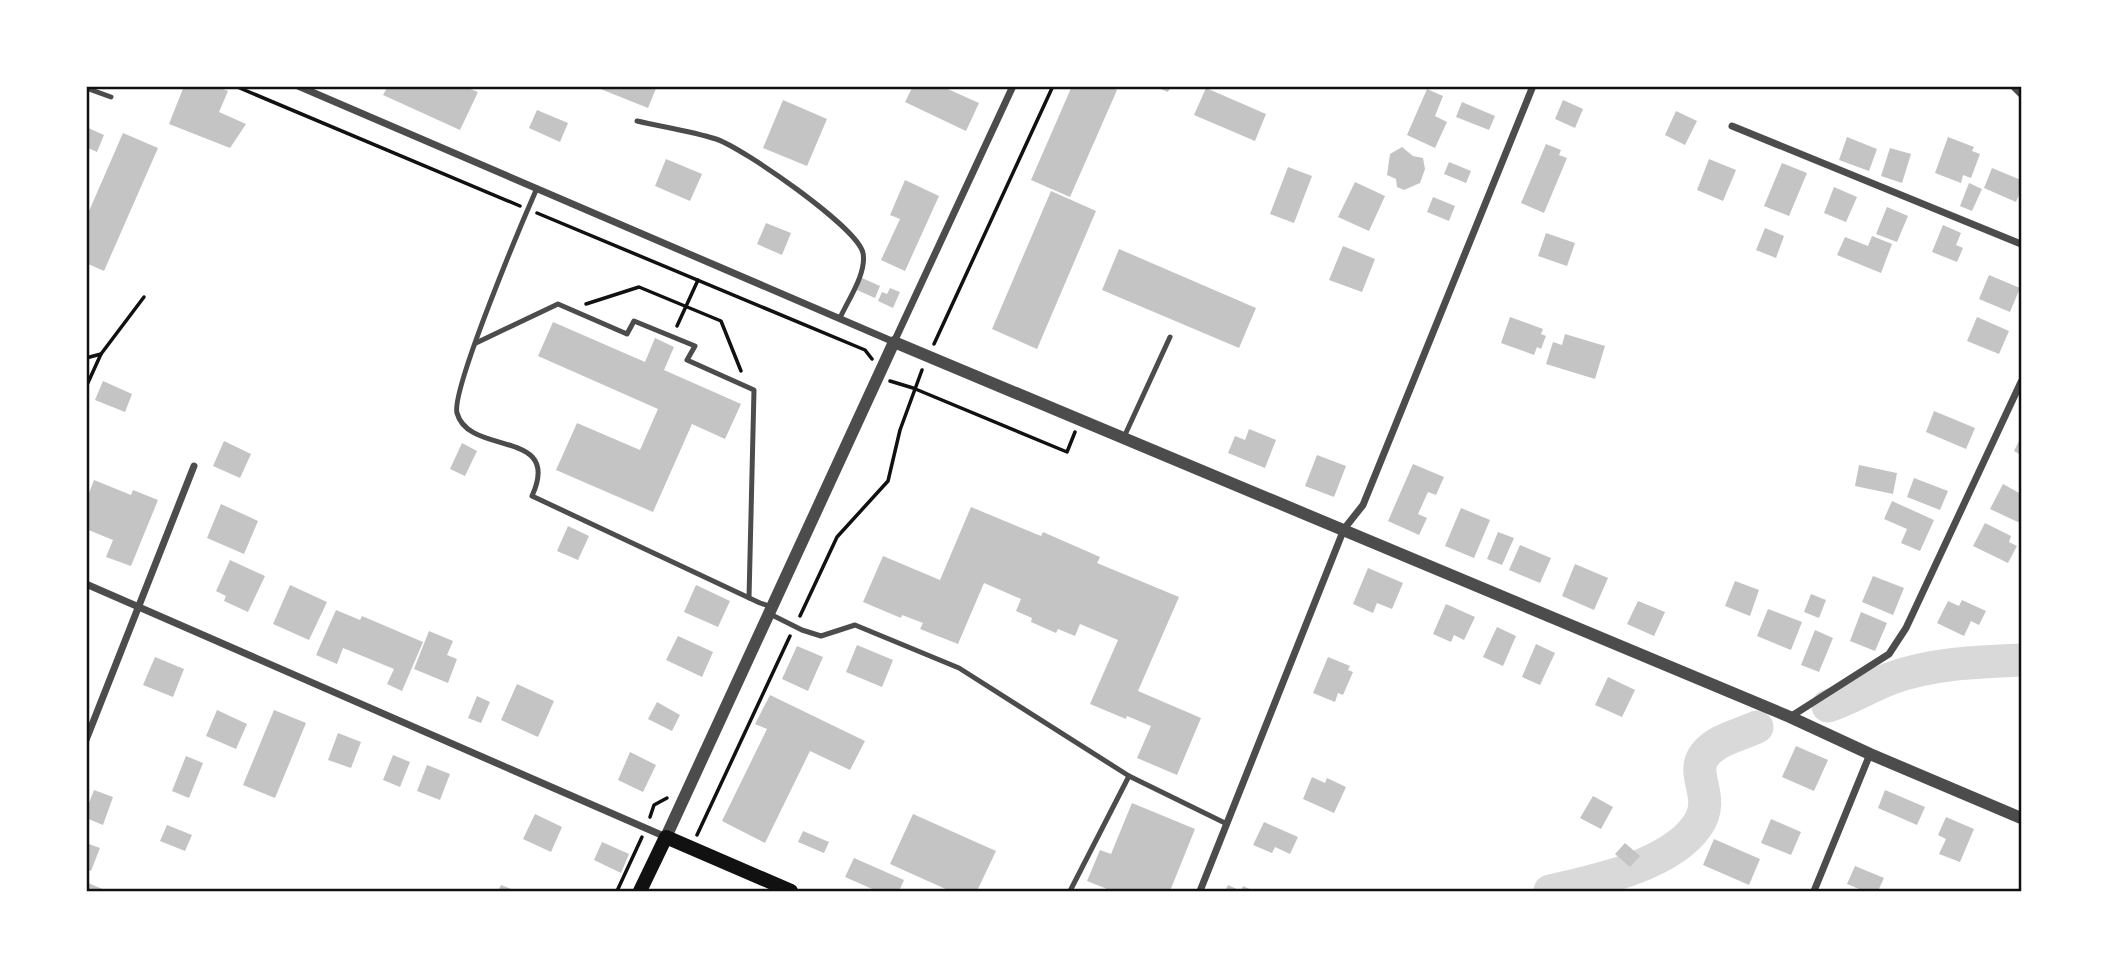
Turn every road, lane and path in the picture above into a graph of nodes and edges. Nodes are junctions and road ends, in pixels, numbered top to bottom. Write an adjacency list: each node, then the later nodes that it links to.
1 (235, 86): 15 (path)
2 (298, 86): 10 (street)
3 (326, 86): 10 (street)
4 (1013, 86): 24 (street)
5 (1054, 86): 27 (path)
6 (1533, 86): 37 (street)
7 (2013, 86): 9 (street)
8 (86, 88): 11 (lane)
9 (2021, 94)
10 (322, 95): 14 (street)
11 (111, 97)
12 (637, 121): 21 (lane)
13 (1732, 125): 16 (street)
14 (537, 188): 15 (lane); 21 (street)
15 (528, 209): 17 (path); 25 (lane)
16 (2021, 244)
17 (698, 280): 19 (path); 29 (path)
18 (144, 298): 26 (path)
19 (686, 306): 20 (path); 22 (path); 32 (path)
20 (570, 309): 22 (lane); 25 (lane)
21 (840, 318): 24 (street)
22 (672, 336): 32 (lane)
23 (1170, 337): 35 (lane)
24 (894, 342): 27 (street); 29 (street)
25 (476, 343): 39 (lane)
26 (101, 354): 28 (path); 31 (path)
27 (929, 356): 33 (path); 34 (street)
28 (86, 358)
29 (878, 377): 33 (path); 41 (street)
30 (2021, 382): 43 (street)
31 (86, 387)
32 (748, 387): 39 (lane)
33 (914, 388): 34 (path); 42 (path)
34 (1080, 419): 35 (street)
35 (1124, 437): 37 (street)
36 (194, 466): 40 (street)
37 (1344, 529): 43 (street); 49 (street)
38 (86, 584): 40 (street)
39 (749, 598): 41 (lane)
40 (140, 607): 44 (street); 50 (street)
41 (771, 610): 42 (lane); 51 (street)
42 (795, 626): 46 (lane); 52 (path)
43 (1790, 716): 45 (street)
44 (86, 740)
45 (1870, 754): 48 (street); 58 (street)
46 (1129, 776): 49 (lane); 56 (lane)
47 (668, 798): 50 (path)
48 (2021, 818)
49 (1227, 824): 57 (street)
50 (646, 828): 51 (street); 53 (path)
51 (666, 837): 52 (main road); 54 (main road)
52 (690, 849): 55 (main road)
53 (617, 891)
54 (640, 891)
55 (791, 891)
56 (1070, 891)
57 (1200, 891)
58 (1814, 891)

